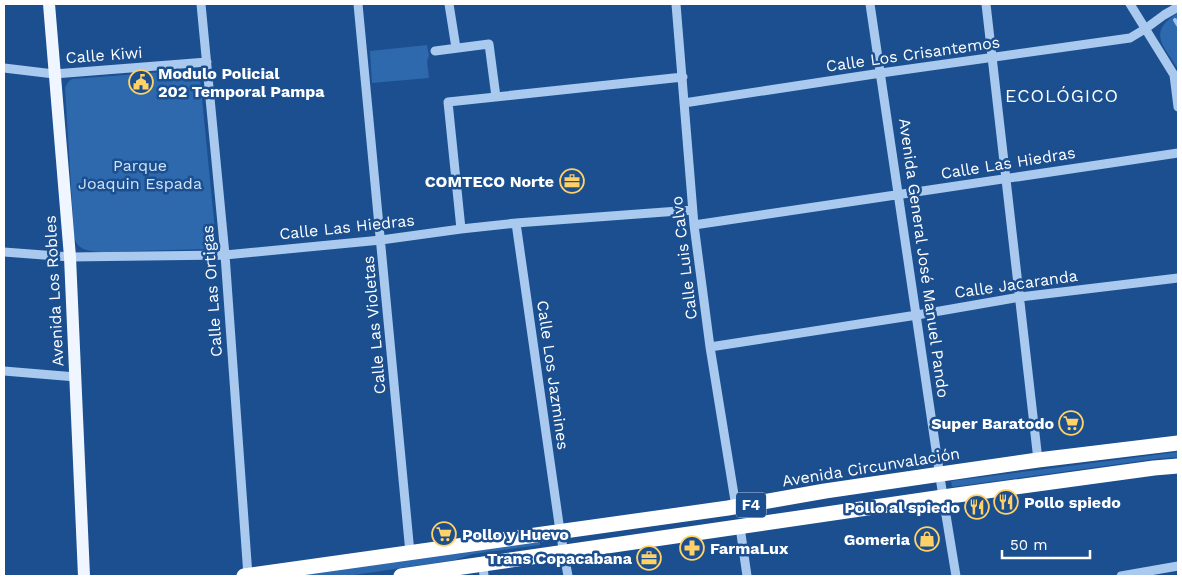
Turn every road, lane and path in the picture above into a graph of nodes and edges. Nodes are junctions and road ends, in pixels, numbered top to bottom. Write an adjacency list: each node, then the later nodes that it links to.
1 (49, 4): 17 (main road, Avenida Los Robles)
2 (201, 4): 14 (street, Calle Las Ortigas)
3 (358, 4): 29 (street, Calle Las Violetas)
4 (449, 4): 11 (street)
5 (676, 4): 18 (street, Calle Luis Calvo)
6 (870, 4): 16 (street, Avenida General José Manuel Pando)
7 (986, 4): 13 (street)
8 (1130, 4): 10 (street)
9 (1178, 6): 10 (street, Calle Los Crisantemos)
10 (1145, 29): 13 (street, Calle Los Crisantemos); 21 (street)
11 (456, 48): 12 (street); 19 (street)
12 (435, 51)
13 (993, 58): 16 (street, Calle Los Crisantemos); 23 (street)
14 (207, 62): 17 (street, Calle Kiwi); 31 (street, Calle Las Ortigas)
15 (4, 68): 17 (street, Calle Kiwi)
16 (881, 73): 20 (street, Calle Los Crisantemos); 24 (street, Avenida General José Manuel Pando)
17 (54, 74): 32 (main road, Avenida Los Robles)
18 (683, 77): 19 (street); 20 (street, Calle Luis Calvo)
19 (496, 97): 28 (street)
20 (684, 103): 25 (street, Calle Luis Calvo)
21 (1178, 107)
22 (1178, 152): 23 (street, Calle Las Hiedras)
23 (1006, 177): 24 (street, Calle Las Hiedras); 34 (street)
24 (899, 195): 27 (street, Calle Las Hiedras); 35 (street, Avenida General José Manuel Pando)
25 (692, 210): 26 (street, Calle Las Hiedras); 27 (street, Calle Luis Calvo)
26 (516, 223): 28 (street, Calle Las Hiedras); 46 (street, Calle Los Jazmines)
27 (694, 225): 36 (street, Calle Luis Calvo)
28 (461, 229): 29 (street, Calle Las Hiedras)
29 (381, 240): 31 (street, Calle Las Hiedras); 47 (street, Calle Las Violetas)
30 (4, 252): 32 (street, Calle Las Hiedras)
31 (225, 255): 32 (street, Calle Las Hiedras); 53 (street, Calle Las Ortigas)
32 (70, 257): 38 (main road, Avenida Los Robles)
33 (1178, 278): 34 (street, Calle Jacaranda)
34 (1020, 297): 35 (street, Calle Jacaranda); 40 (street)
35 (917, 315): 36 (street, Calle Jacaranda); 42 (street, Avenida General José Manuel Pando)
36 (710, 347): 44 (street, Calle Luis Calvo)
37 (4, 371): 38 (street)
38 (76, 377): 51 (main road, Avenida Los Robles)
39 (1178, 443): 40 (highway, Avenida Circunvalación / F4)
40 (1038, 460): 42 (highway, Avenida Circunvalación / F4)
41 (1178, 466): 43 (highway, F4)
42 (941, 474): 43 (street, Avenida General José Manuel Pando); 44 (highway, Avenida Circunvalación / F4)
43 (944, 497): 45 (highway, F4); 57 (street, Avenida General José Manuel Pando)
44 (736, 507): 46 (highway, Avenida Circunvalación / F4)
45 (740, 527): 48 (highway, F4); 56 (street)
46 (560, 531): 47 (highway, Avenida Circunvalación / F4); 48 (street, Calle Los Jazmines)
47 (410, 553): 53 (highway, Avenida Circunvalación / F4)
48 (564, 553): 50 (highway, F4); 55 (street, Calle Los Jazmines)
49 (1178, 566): 58 (street)
50 (484, 570): 54 (highway, F4)
51 (84, 576)
52 (244, 576): 53 (highway, Avenida Circunvalación / F4)
53 (248, 576)
54 (401, 576)
55 (568, 576)
56 (747, 576)
57 (956, 576)
58 (1122, 576)

